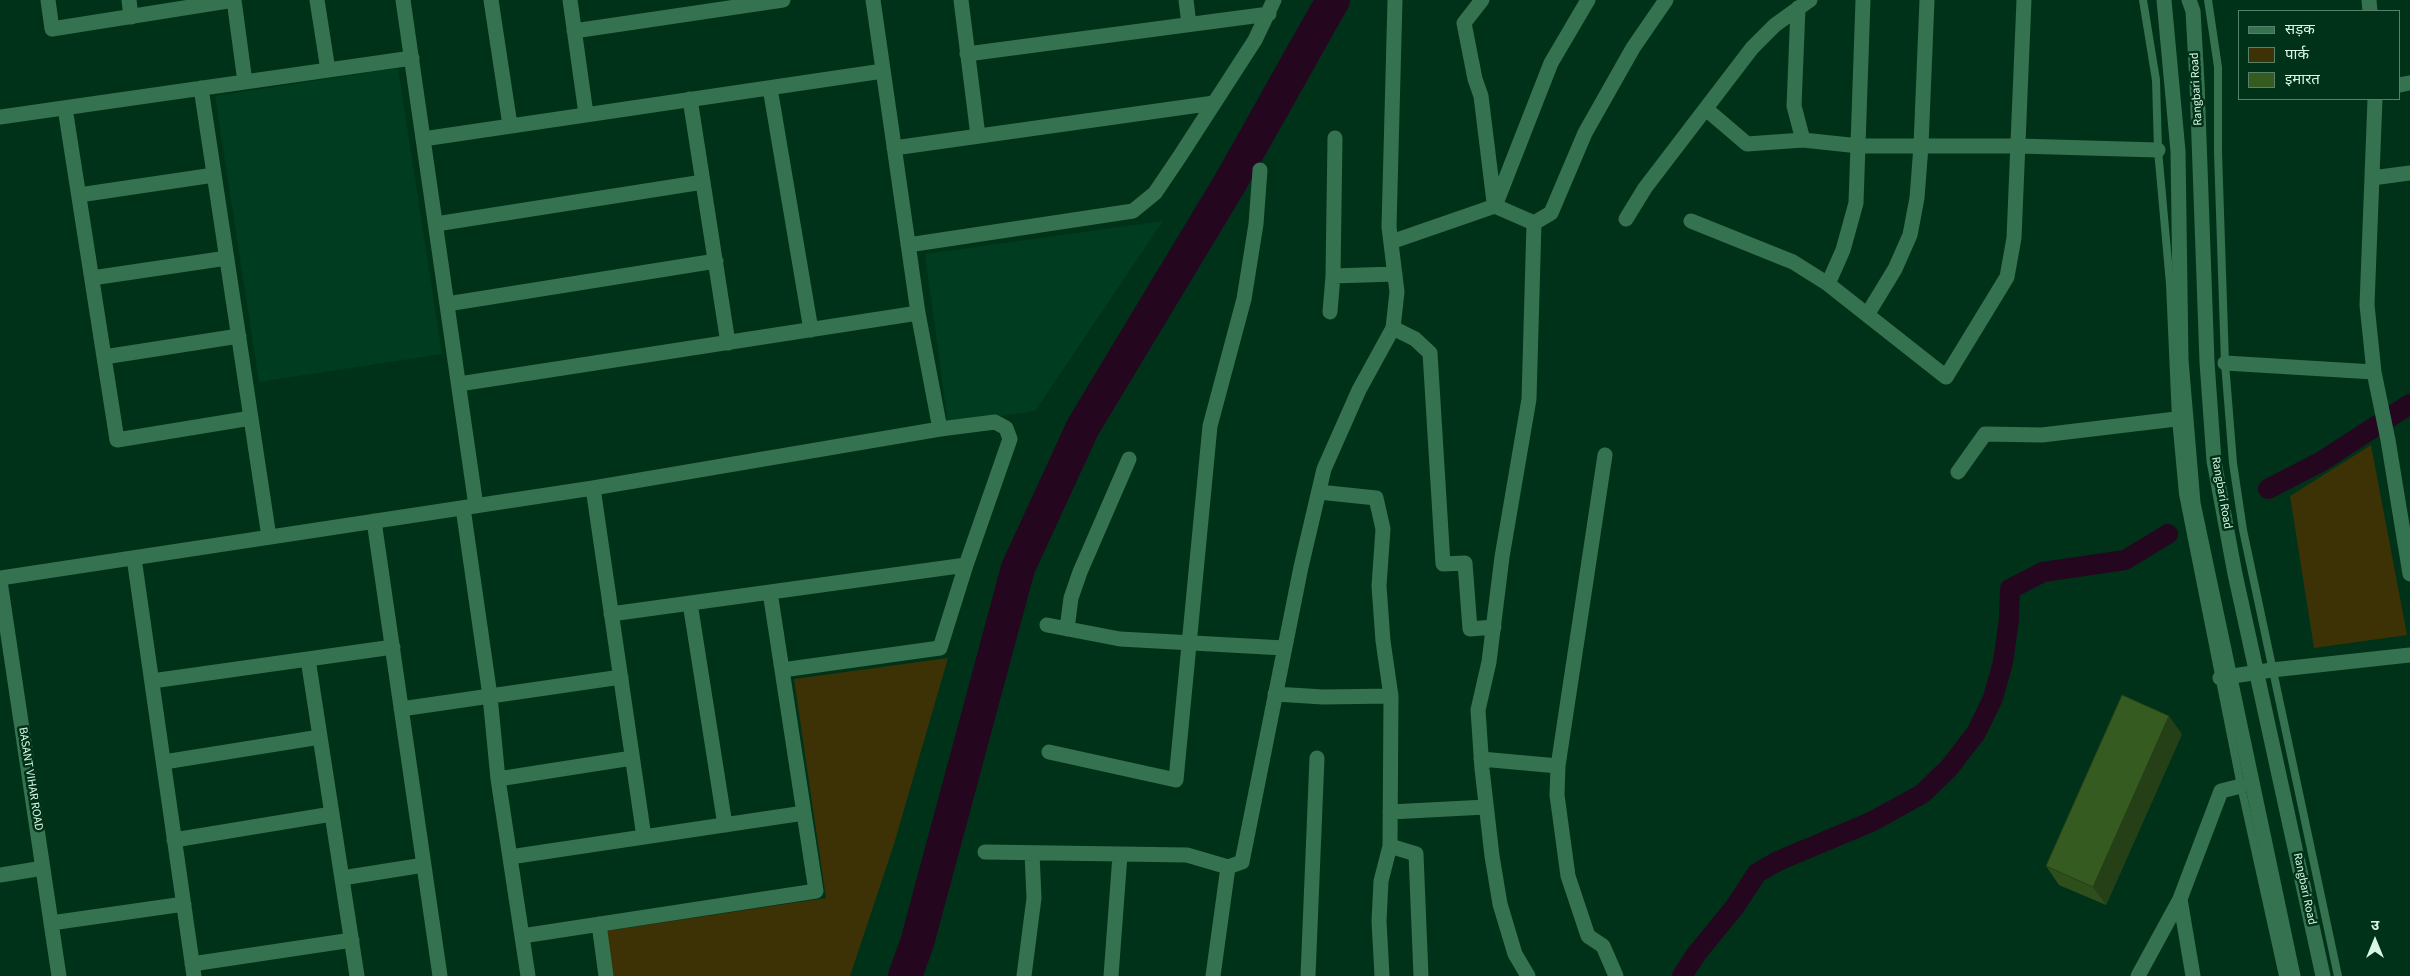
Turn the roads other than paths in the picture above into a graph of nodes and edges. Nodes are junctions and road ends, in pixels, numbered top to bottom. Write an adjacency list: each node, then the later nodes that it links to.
1 (48, 0): 25 (street)
2 (128, 0): 25 (street)
3 (234, 0): 25 (street); 32 (street)
4 (317, 0): 30 (street)
5 (403, 0): 29 (street)
6 (491, 0): 42 (street)
7 (570, 0): 27 (street)
8 (783, 0): 27 (street)
9 (873, 0): 31 (street)
10 (960, 0): 28 (street)
11 (1186, 0): 26 (street)
12 (1395, 0): 63 (street)
13 (1482, 0): 58 (street)
14 (1588, 0): 58 (street)
15 (1666, 0): 61 (street)
16 (1863, 0): 47 (street)
17 (1927, 0): 48 (street)
18 (2024, 0): 49 (street)
19 (2143, 0): 51 (lane)
20 (2164, 0): 168 (street, Rangbari Road)
21 (2189, 0): 169 (street, Rangbari Road)
22 (2208, 0): 80 (lane)
23 (1804, 4): 39 (street); 46 (street)
24 (1272, 7): 26 (street); 37 (street)
25 (131, 17)
26 (1189, 24): 28 (street)
27 (574, 31): 40 (street)
28 (967, 54): 43 (street)
29 (412, 58): 30 (street); 45 (street)
30 (328, 70): 32 (street)
31 (883, 71): 34 (street); 50 (street)
32 (245, 82): 33 (street)
33 (201, 88): 38 (street); 54 (street)
34 (770, 88): 35 (street); 76 (street)
35 (690, 99): 40 (street); 56 (street)
36 (2375, 100): 55 (street)
37 (1214, 103): 43 (street); 64 (street)
38 (65, 108): 41 (street); 57 (street)
39 (1706, 109): 46 (street); 59 (street)
40 (586, 114): 42 (street)
41 (0, 117)
42 (510, 125): 45 (street)
43 (978, 136): 50 (street)
44 (1335, 138): 68 (street)
45 (423, 139): 62 (street)
46 (1803, 140): 47 (street)
47 (1859, 146): 48 (street); 70 (street)
48 (1921, 146): 49 (street); 74 (street)
49 (2019, 146): 51 (street); 74 (street)
50 (894, 148): 64 (street)
51 (2158, 150): 84 (lane)
52 (1260, 170): 105 (street)
53 (2410, 173): 55 (street)
54 (214, 174): 57 (street); 65 (street)
55 (2372, 178): 81 (street)
56 (703, 182): 62 (street); 66 (street)
57 (79, 195): 69 (street)
58 (1495, 206): 61 (street); 63 (street)
59 (1626, 219)
60 (1690, 221): 70 (street)
61 (1534, 223): 103 (street)
62 (436, 224): 71 (street)
63 (1391, 242): 67 (street)
64 (908, 245): 73 (street)
65 (227, 258): 69 (street); 77 (street)
66 (716, 261): 71 (street); 78 (street)
67 (1395, 274): 68 (street); 75 (street)
68 (1334, 276): 72 (street)
69 (92, 278): 79 (street)
70 (1828, 284): 74 (street)
71 (447, 304): 82 (street)
72 (1330, 312)
73 (918, 313): 76 (street); 85 (street)
74 (1867, 315)
75 (1393, 328): 90 (street); 103 (street)
76 (811, 330): 78 (street)
77 (239, 336): 79 (street); 83 (street)
78 (728, 343): 82 (street)
79 (104, 357): 83 (street)
80 (2224, 363): 81 (street); 111 (lane)
81 (2374, 372): 93 (street)
82 (459, 384): 91 (street)
83 (251, 418): 94 (street)
84 (2176, 419): 88 (street); 113 (lane)
85 (940, 430): 89 (street); 96 (street)
86 (1605, 455): 125 (street)
87 (1129, 459): 104 (street)
88 (1958, 472)
89 (593, 488): 91 (street); 101 (street)
90 (1319, 492): 107 (street); 117 (street)
91 (470, 507): 92 (street); 116 (street)
92 (374, 521): 94 (street); 106 (street)
93 (2406, 524): 97 (street)
94 (269, 537): 95 (street)
95 (134, 558): 98 (street); 114 (street)
96 (966, 565): 99 (street); 110 (street)
97 (2410, 574)
98 (0, 580): 142 (street, BASANT VIHAR ROAD)
99 (770, 592): 100 (street); 110 (street)
100 (690, 603): 101 (street); 132 (street)
101 (611, 614): 112 (street)
102 (1047, 626): 104 (street)
103 (1494, 627): 123 (street)
104 (1067, 629): 105 (street)
105 (1188, 643): 107 (street); 120 (street)
106 (392, 647): 109 (street); 118 (street)
107 (1284, 648): 115 (street)
108 (2410, 655): 111 (street)
109 (308, 659): 114 (street); 119 (street)
110 (782, 670): 130 (street)
111 (2272, 670): 113 (street); 170 (lane)
112 (620, 677): 116 (street); 121 (street)
113 (2220, 678): 127 (lane)
114 (152, 681): 124 (street)
115 (1275, 694): 117 (street); 141 (street)
116 (490, 696): 118 (street); 126 (street)
117 (1391, 696): 129 (street)
118 (401, 710): 140 (street)
119 (320, 737): 124 (street); 131 (street)
120 (1049, 752)
121 (632, 758): 126 (street); 133 (street)
122 (1317, 758): 160 (street)
123 (1481, 759): 125 (street); 128 (street)
124 (164, 762): 134 (street)
125 (1558, 766): 164 (street)
126 (498, 779): 139 (street)
127 (2241, 786): 145 (street); 167 (lane)
128 (1486, 807): 129 (street); 163 (street)
129 (1390, 812): 135 (street)
130 (804, 813): 132 (street); 148 (street)
131 (332, 814): 134 (street); 144 (street)
132 (725, 825): 133 (street)
133 (644, 837): 139 (street)
134 (174, 840): 146 (street)
135 (1390, 846): 161 (street); 162 (street)
136 (985, 852): 137 (street)
137 (1032, 853): 138 (street); 157 (street)
138 (1120, 855): 141 (street); 158 (street)
139 (510, 857): 149 (street)
140 (424, 865): 144 (street); 154 (street)
141 (1228, 867): 159 (street)
142 (43, 868): 143 (street); 147 (street, BASANT VIHAR ROAD)
143 (0, 874)
144 (342, 878): 150 (street)
145 (2180, 899): 165 (street); 166 (street)
146 (184, 904): 147 (street); 151 (street)
147 (51, 923): 152 (street, BASANT VIHAR ROAD)
148 (599, 924): 149 (street); 156 (street)
149 (522, 936): 155 (street)
150 (352, 940): 151 (street); 153 (street)
151 (193, 970)
152 (59, 976)
153 (357, 976)
154 (440, 976)
155 (528, 976)
156 (606, 976)
157 (1024, 976)
158 (1111, 976)
159 (1213, 976)
160 (1308, 976)
161 (1382, 976)
162 (1420, 976)
163 (1528, 976)
164 (1616, 976)
165 (2138, 976)
166 (2193, 976)
167 (2283, 976)
168 (2294, 976)
169 (2323, 976)
170 (2338, 976)

